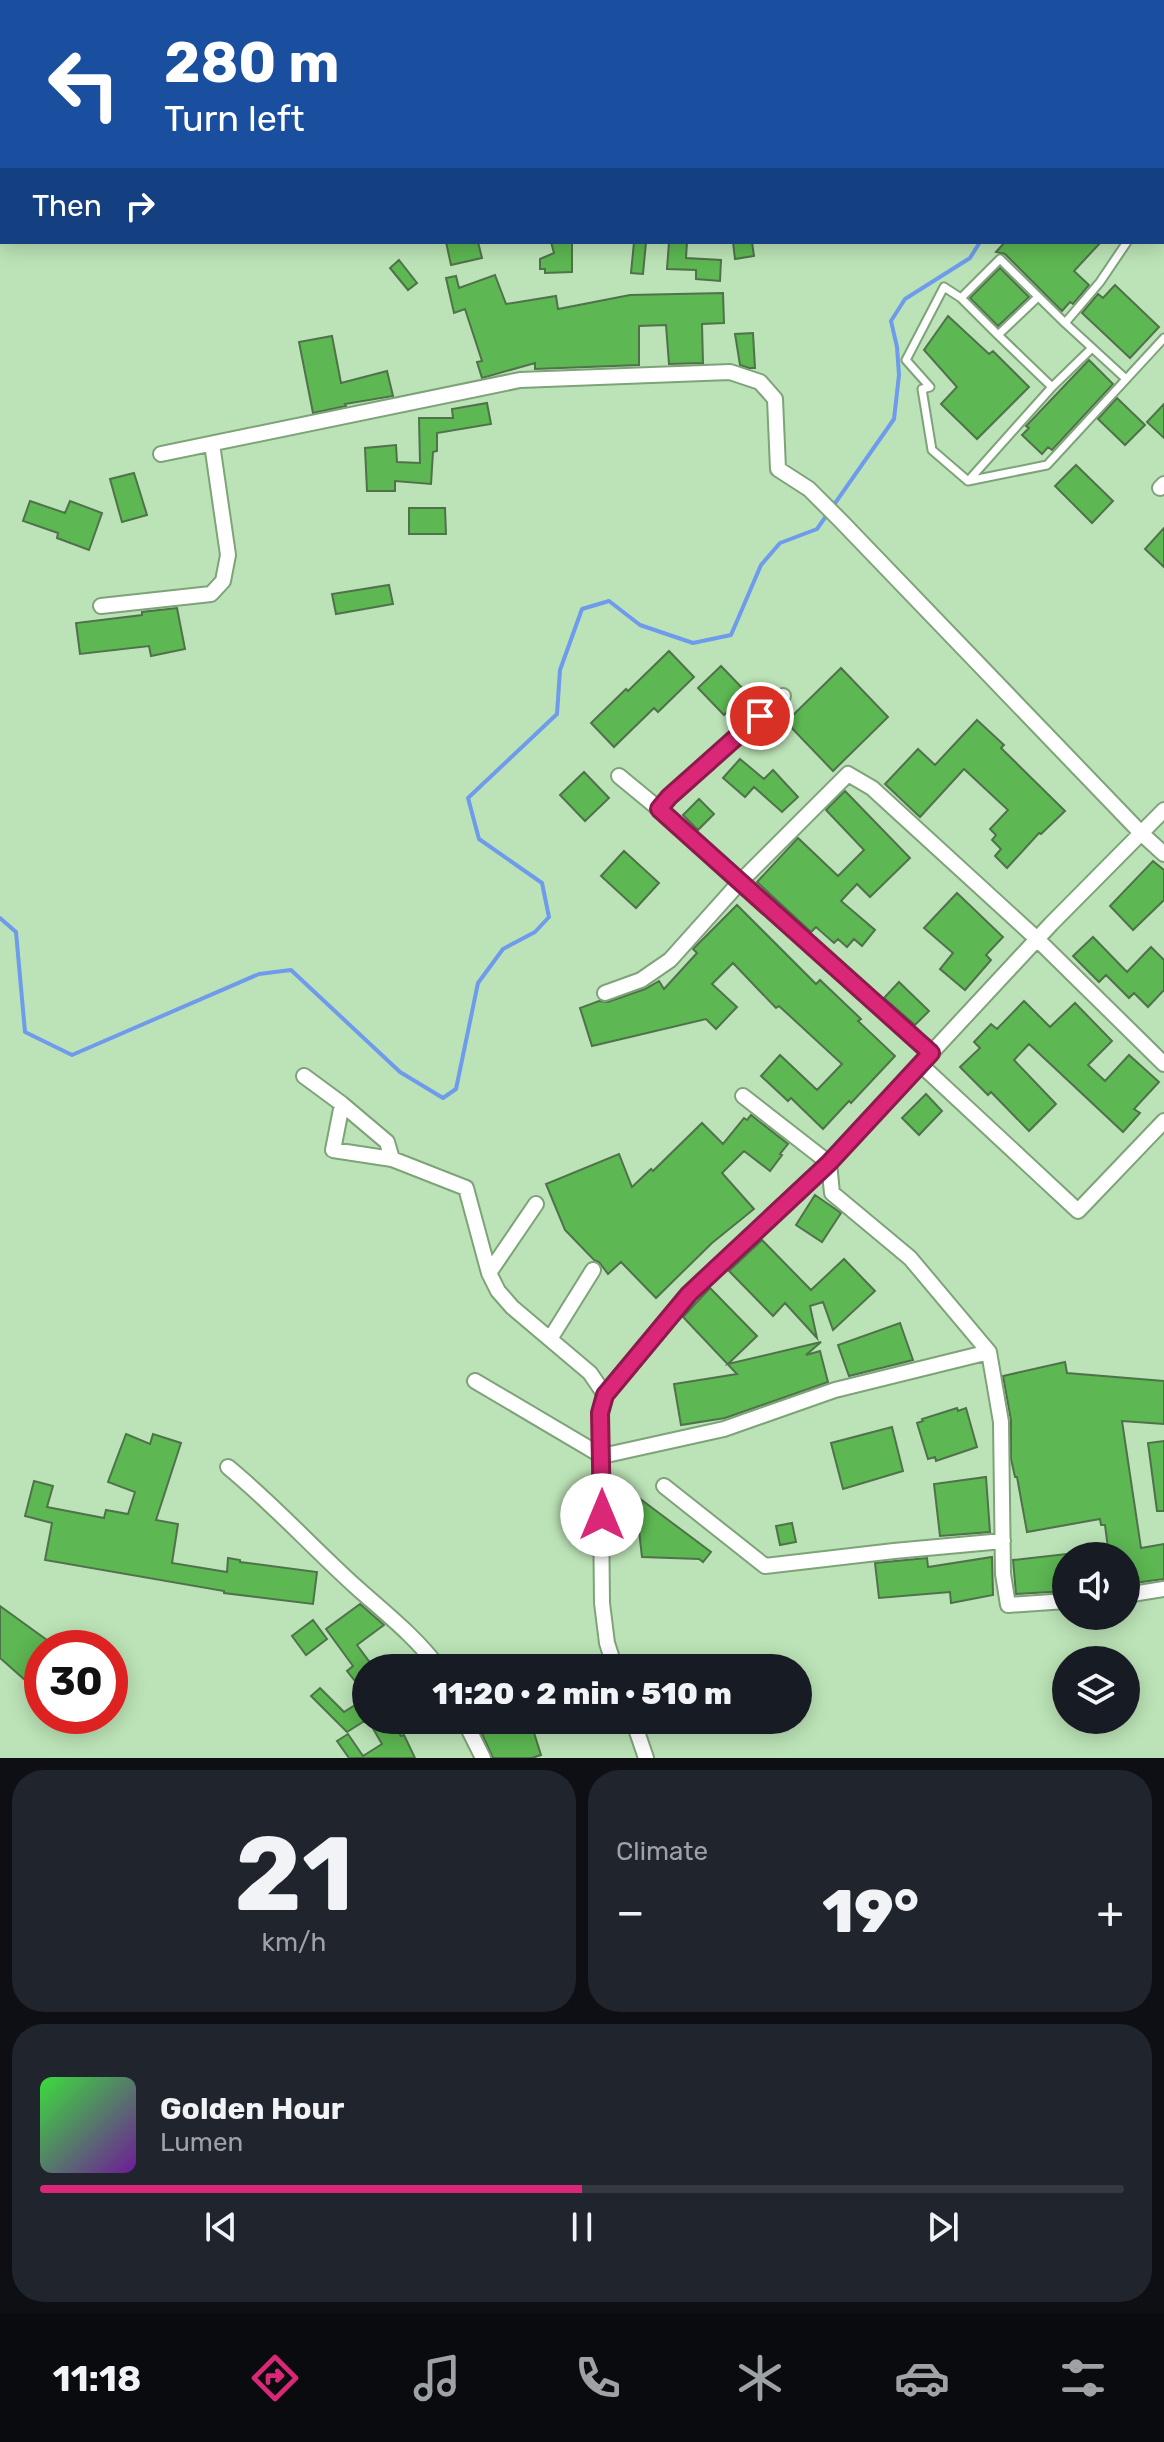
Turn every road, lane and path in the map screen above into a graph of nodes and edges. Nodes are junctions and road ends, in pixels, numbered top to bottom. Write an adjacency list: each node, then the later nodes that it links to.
1 (1126, 244): 4 (lane)
2 (1038, 297): 3 (lane); 4 (lane); 5 (lane)
3 (961, 298): 5 (lane); 12 (lane)
4 (1065, 323): 7 (lane)
5 (998, 335): 9 (lane)
6 (1164, 338): 8 (lane)
7 (1092, 348): 8 (lane); 9 (lane)
8 (1126, 379): 12 (lane)
9 (1052, 387): 12 (lane)
10 (212, 444): 11 (street); 13 (street); 18 (street)
11 (161, 454)
12 (968, 481)
13 (101, 606)
14 (783, 696): 16 (street)
15 (619, 776): 16 (street)
16 (659, 809): 20 (street)
17 (1164, 810): 18 (street)
18 (1141, 833): 19 (street); 21 (street)
19 (1164, 854)
20 (739, 883): 21 (street); 22 (street); 23 (street)
21 (1037, 939): 23 (street); 24 (street)
22 (605, 993)
23 (926, 1059): 28 (street); 30 (street)
24 (1164, 1064)
25 (304, 1076): 27 (street)
26 (743, 1096): 30 (street)
27 (342, 1104): 29 (street); 29 (street)
28 (1164, 1121)
29 (392, 1159): 33 (street)
30 (829, 1163): 35 (street); 37 (street)
31 (536, 1204): 33 (street)
32 (593, 1270): 34 (street)
33 (489, 1273): 34 (street)
34 (550, 1339): 37 (street)
35 (989, 1352): 38 (street); 41 (street)
36 (475, 1381): 38 (street)
37 (605, 1395): 38 (street)
38 (602, 1456): 46 (street)
39 (228, 1467): 45 (street)
40 (664, 1486): 41 (street)
41 (1003, 1541): 44 (street)
42 (1164, 1589): 43 (street)
43 (1140, 1593)
44 (1052, 1602)
45 (427, 1654)
46 (611, 1654)
47 (471, 1734): 49 (street)
48 (638, 1734): 50 (street)
49 (483, 1758)
50 (646, 1758)

